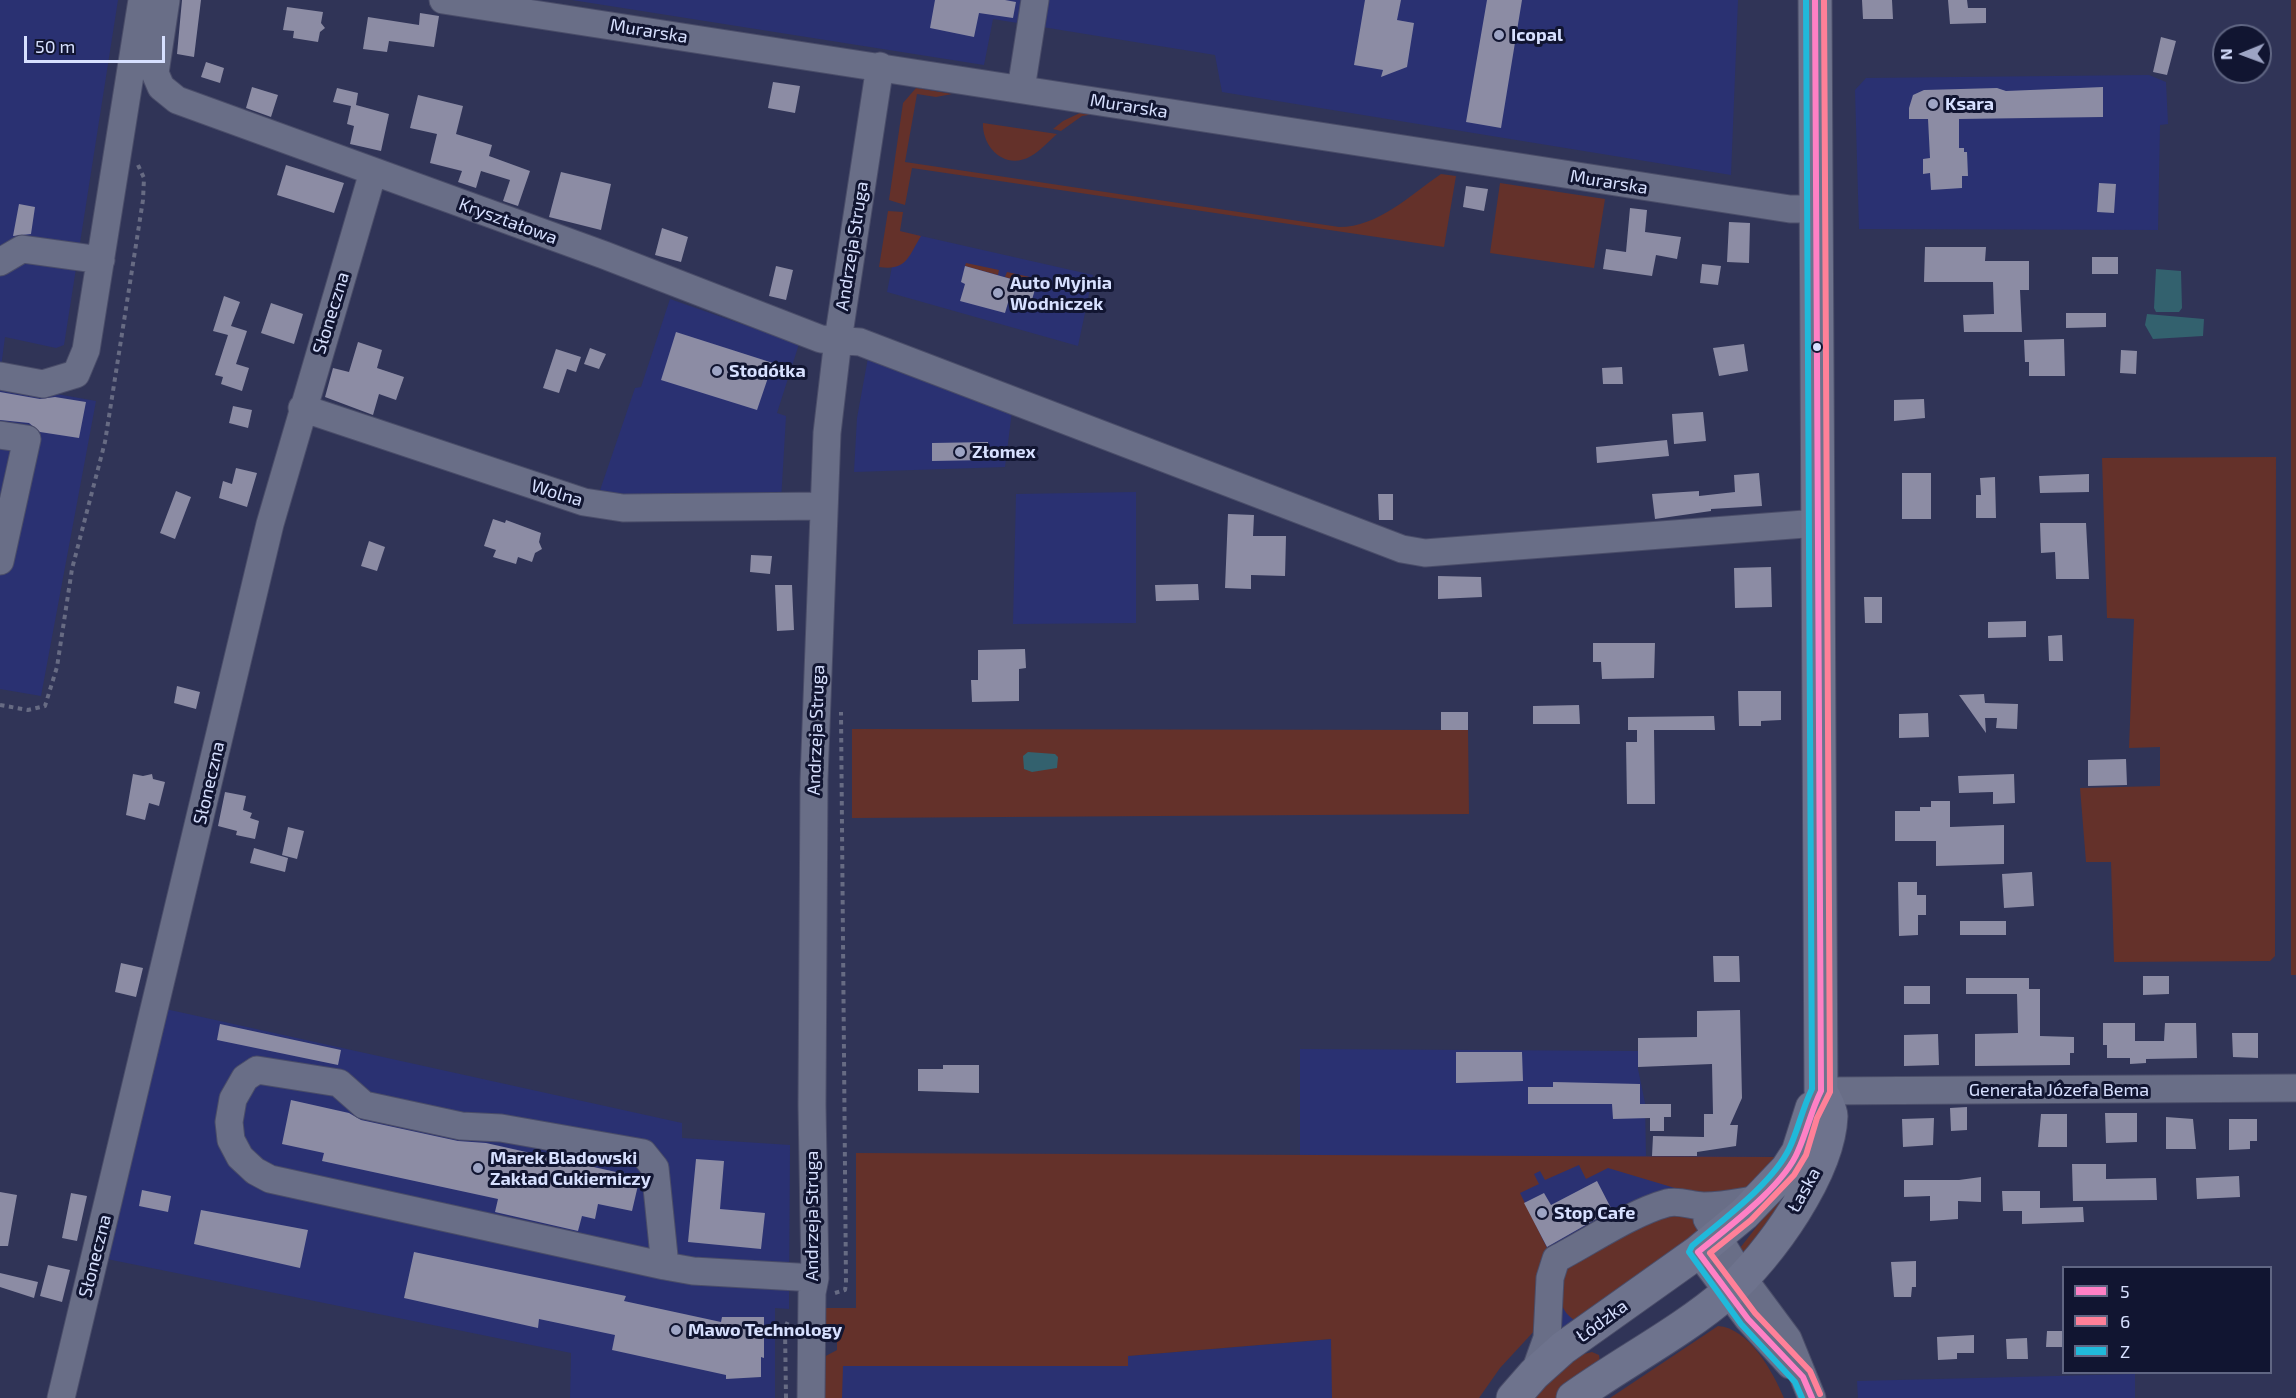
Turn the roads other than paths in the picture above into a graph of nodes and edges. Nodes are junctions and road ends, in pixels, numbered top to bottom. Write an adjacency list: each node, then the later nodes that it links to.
1 (142, 0): 10 (street)
2 (166, 0): 8 (street, Kryształowa)
3 (442, 0): 6 (street, Murarska)
4 (1035, 0): 7 (street)
5 (1815, 0): 9 (main road, Łaska)
6 (880, 66): 7 (street, Murarska); 12 (street, Andrzeja Struga)
7 (1021, 89): 9 (street, Murarska)
8 (373, 172): 12 (street, Kryształowa); 14 (street, Słoneczna)
9 (1816, 209): 17 (main road, Łaska)
10 (101, 260): 11 (street); 13 (street)
11 (0, 262)
12 (838, 340): 16 (street, Andrzeja Struga); 17 (street, Kryształowa)
13 (0, 376)
14 (302, 408): 16 (street, Wolna); 30 (street, Słoneczna)
15 (0, 435): 18 (street)
16 (824, 506): 26 (street, Andrzeja Struga)
17 (1818, 523): 20 (main road, Łaska)
18 (0, 561)
19 (2296, 1088): 20 (street, Generała Józefa Bema)
20 (1821, 1091): 21 (main road, Łaska); 25 (main road, Łaska)
21 (1759, 1200): 22 (street); 23 (main road, Łaska)
22 (1701, 1207): 23 (street); 27 (street)
23 (1707, 1245): 25 (street); 27 (main road, Łódzka)
24 (665, 1266): 24 (street); 26 (street)
25 (1735, 1285): 28 (street); 29 (main road)
26 (813, 1286): 31 (street, Andrzeja Struga)
27 (1523, 1386)
28 (1807, 1387)
29 (1574, 1397)
30 (61, 1398)
31 (811, 1398)

